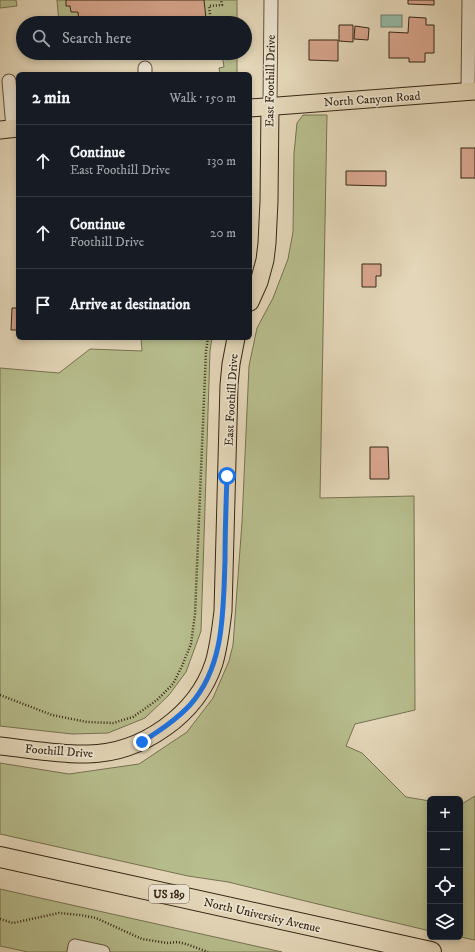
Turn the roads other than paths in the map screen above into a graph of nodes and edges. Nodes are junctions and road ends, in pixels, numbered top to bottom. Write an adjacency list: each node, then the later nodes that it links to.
1 (271, 0): 5 (street, East Foothill Drive)
2 (469, 0): 4 (street)
3 (9, 81): 7 (street)
4 (471, 91): 5 (main road, North Canyon Road)
5 (270, 106): 6 (main road, North Canyon Road); 8 (main road, East Foothill Drive)
6 (252, 108)
7 (10, 129)
8 (252, 298)
9 (236, 340): 10 (main road, East Foothill Drive)
10 (179, 715): 11 (main road, Foothill Drive)
11 (0, 746)
12 (0, 857): 15 (highway, North University Avenue / US 189)
13 (74, 949): 14 (street)
14 (103, 952)
15 (431, 952)

